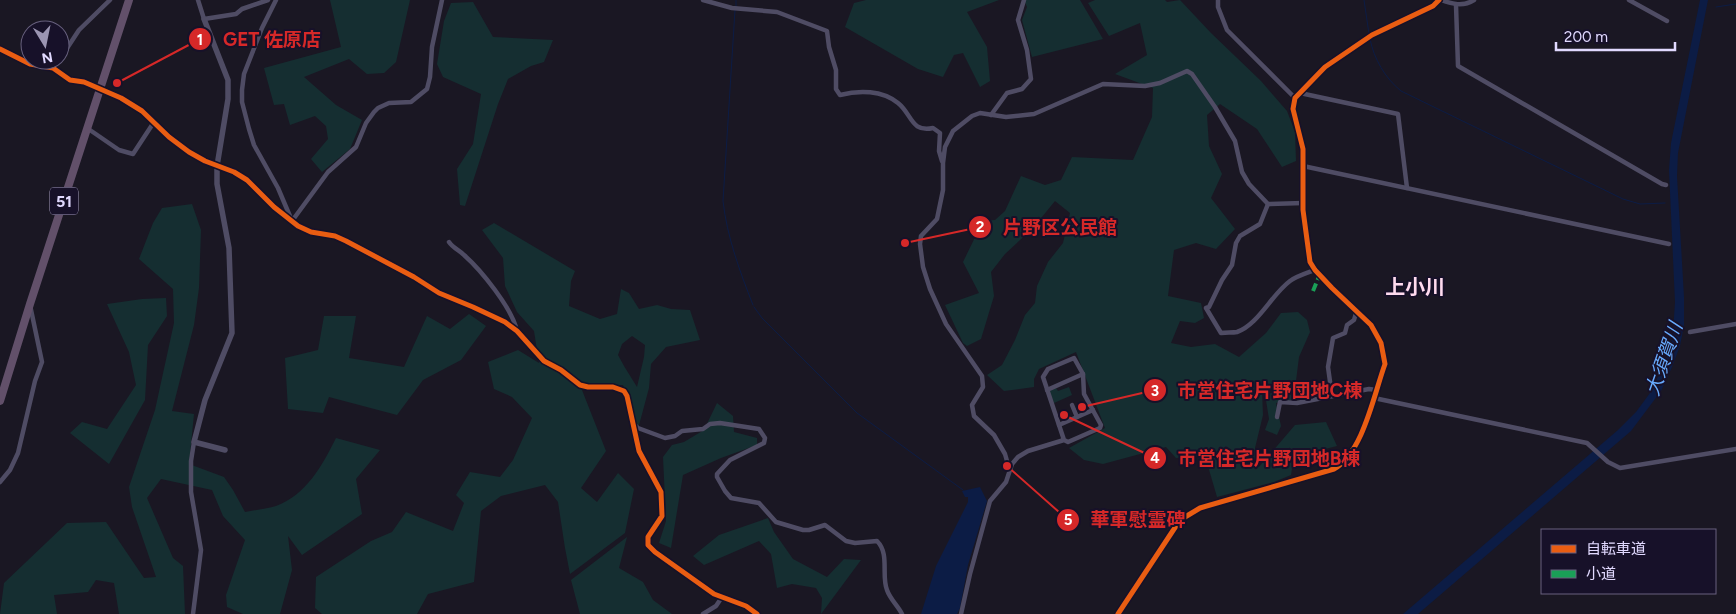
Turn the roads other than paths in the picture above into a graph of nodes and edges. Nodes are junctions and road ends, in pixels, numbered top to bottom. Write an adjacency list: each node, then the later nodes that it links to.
1 (110, 0): 16 (street)
2 (129, 0): 20 (highway, 51)
3 (198, 0): 14 (street)
4 (268, 0): 14 (street)
5 (276, 0): 33 (street)
6 (442, 0): 33 (street)
7 (703, 0): 26 (street)
8 (1024, 0): 23 (street)
9 (1218, 0): 22 (street)
10 (1440, 0): 13 (street); 21 (street)
11 (1474, 0): 13 (street)
12 (1630, 0): 15 (street)
13 (1456, 5): 29 (street)
14 (204, 19): 27 (street)
15 (1667, 21)
16 (70, 44)
17 (0, 49): 18 (street)
18 (20, 59)
19 (56, 70): 20 (street)
20 (99, 89): 24 (street); 25 (highway, 51)
21 (1300, 93): 22 (street); 30 (street)
22 (1295, 98): 28 (street)
23 (991, 115): 26 (street); 32 (street)
24 (154, 122): 25 (street); 27 (street)
25 (87, 128): 37 (highway, 51)
26 (943, 163): 58 (street)
27 (218, 166): 33 (street); 55 (street)
28 (1303, 166): 30 (street); 31 (street)
29 (1666, 185)
30 (1407, 188): 35 (street)
31 (1303, 203): 32 (street); 36 (street)
32 (1268, 204): 36 (street)
33 (292, 221): 40 (street)
34 (449, 242): 40 (street)
35 (1669, 244)
36 (1315, 270): 38 (street)
37 (30, 304): 47 (highway, 51); 59 (street)
38 (1356, 313): 44 (street); 45 (street)
39 (1736, 324): 41 (street)
40 (517, 330): 52 (street)
41 (1690, 332)
42 (1083, 374): 43 (street); 43 (street); 49 (street)
43 (1047, 390): 53 (street)
44 (1376, 390): 45 (street); 46 (street)
45 (1332, 396): 51 (street)
46 (1374, 398): 57 (street); 66 (street)
47 (0, 401)
48 (1072, 405): 50 (street)
49 (1094, 410): 50 (street); 54 (street)
50 (1077, 417): 53 (street)
51 (1277, 417)
52 (631, 421): 60 (street); 64 (street)
53 (1059, 425): 54 (street)
54 (1064, 440): 58 (street)
55 (194, 442): 56 (street); 61 (street)
56 (225, 450)
57 (1736, 450)
58 (1009, 468): 65 (street)
59 (0, 482)
60 (722, 597): 62 (street); 63 (street)
61 (193, 614)
62 (703, 614)
63 (757, 614)
64 (902, 614)
65 (961, 614)
66 (1118, 614)

